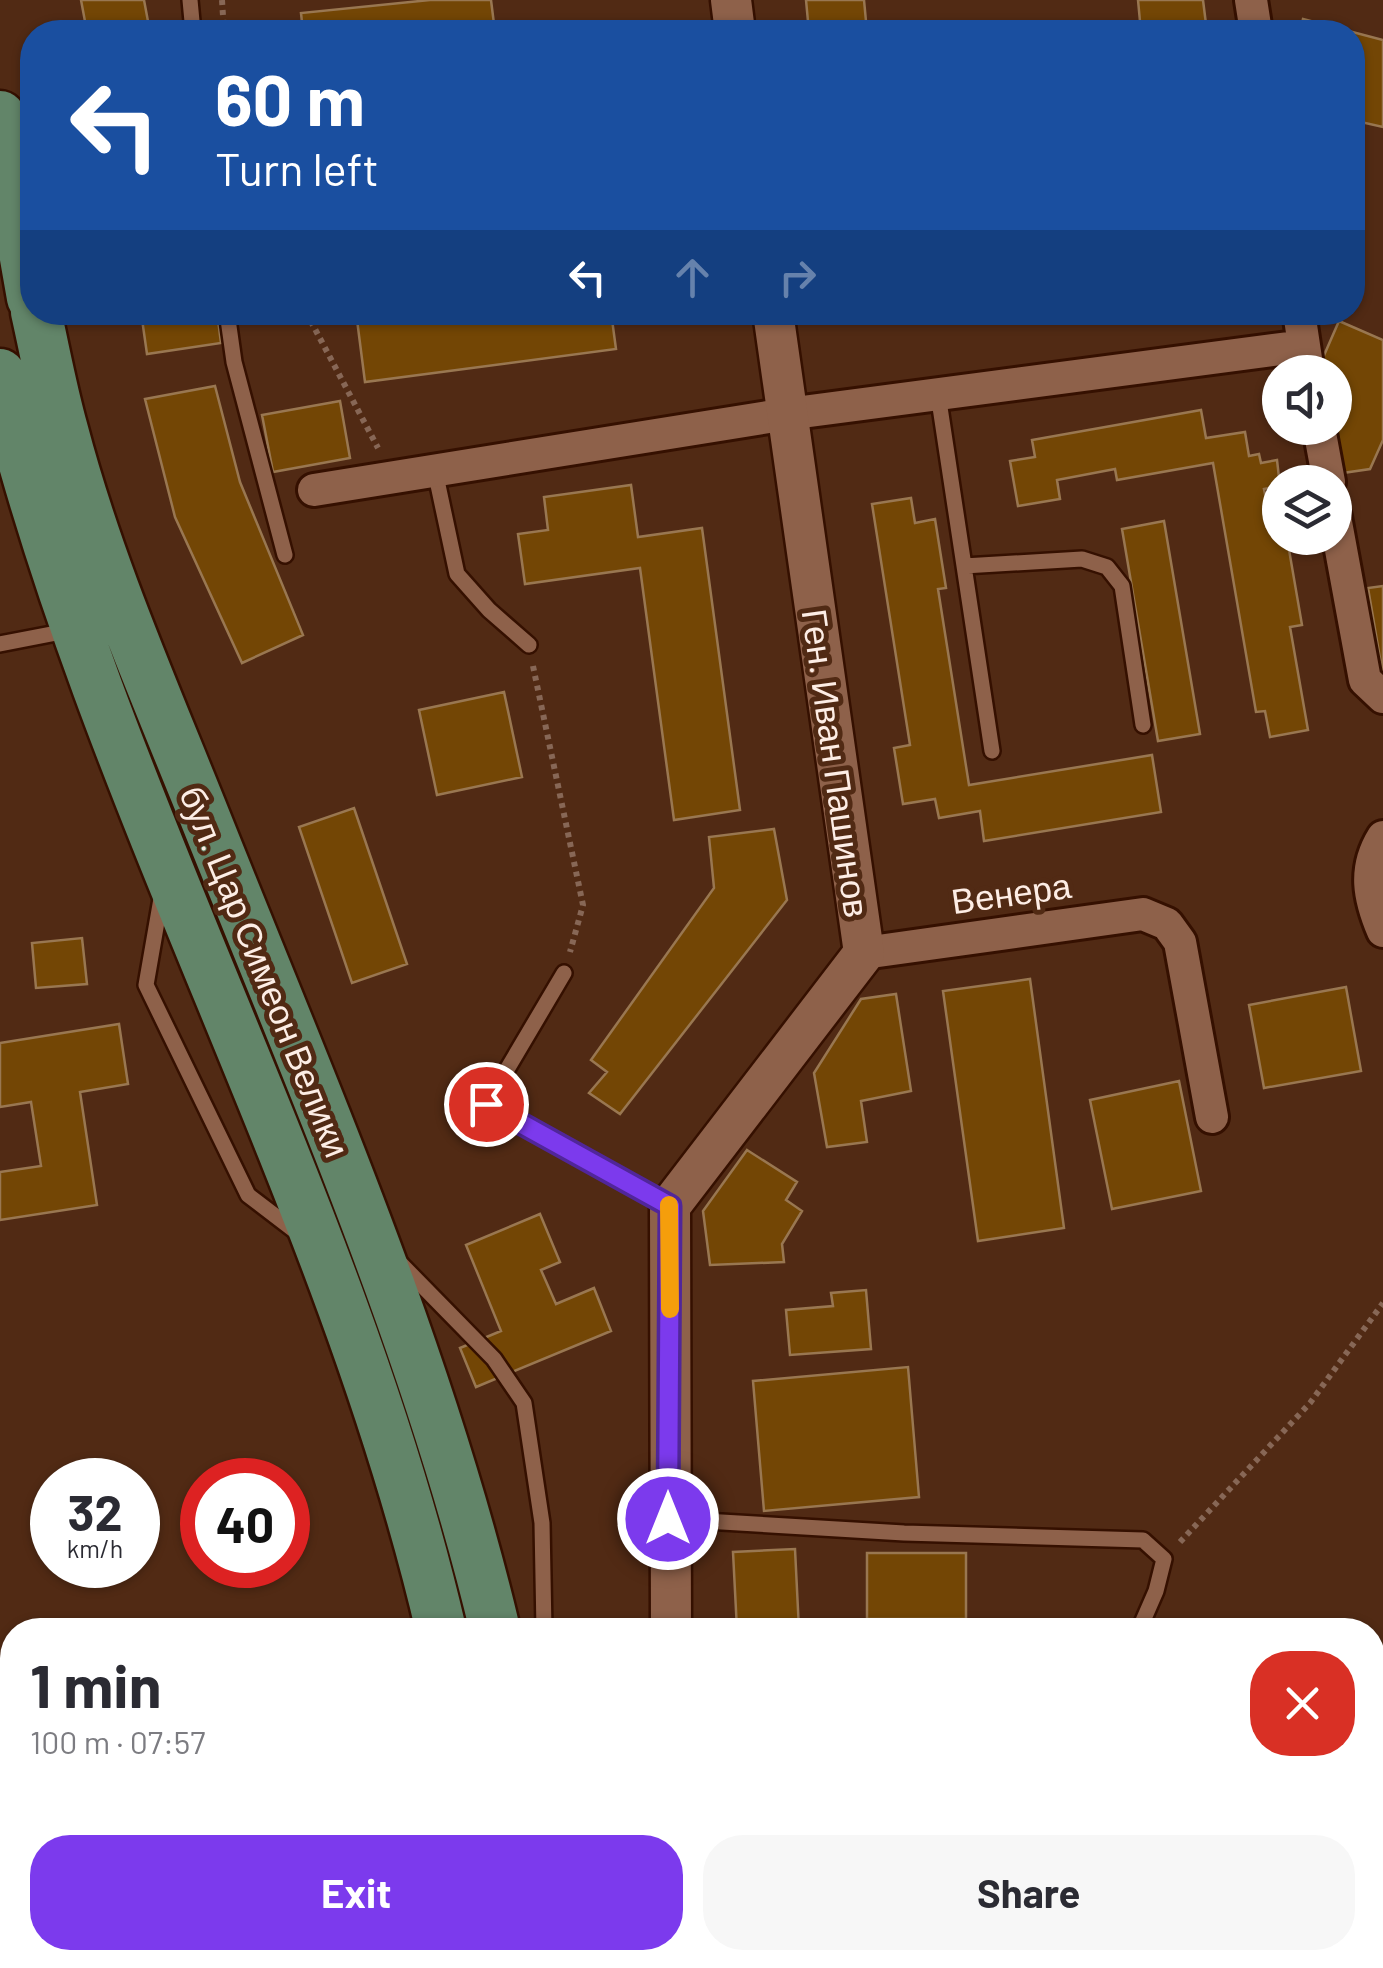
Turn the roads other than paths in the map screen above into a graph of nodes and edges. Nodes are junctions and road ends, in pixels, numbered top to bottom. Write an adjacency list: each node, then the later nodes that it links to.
1 (0, 116): 2 (main road)
2 (20, 230)
3 (39, 325): 31 (main road, бул. Цар Симеон Велики)
4 (230, 325): 15 (lane)
5 (775, 325): 11 (street, Ген. Иван Пашинов)
6 (1300, 325): 7 (street)
7 (1305, 355)
8 (1262, 363): 10 (street)
9 (0, 374): 12 (main road, бул. Цар Симеон Велики)
10 (938, 394): 11 (street); 17 (lane)
11 (787, 414): 13 (street); 27 (street, Ген. Иван Пашинов)
12 (8, 434): 18 (main road, бул. Цар Симеон Велики)
13 (435, 471): 14 (street); 20 (lane)
14 (314, 490)
15 (285, 555)
16 (1342, 555): 21 (street)
17 (964, 566): 22 (lane); 23 (lane)
18 (76, 629): 19 (lane); 25 (main road, бул. Цар Симеон Велики)
19 (0, 644)
20 (529, 646)
21 (1383, 697)
22 (1143, 725)
23 (992, 751)
24 (1383, 837): 26 (street)
25 (168, 864): 32 (main road, бул. Цар Симеон Велики); 32 (lane)
26 (1383, 931)
27 (864, 953): 29 (street, Венера); 30 (street, Ген. Иван Пашинов)
28 (564, 973): 30 (lane)
29 (1212, 1117)
30 (670, 1206): 33 (street)
31 (370, 1233): 35 (main road, бул. Цар Симеон Велики); 36 (lane)
32 (323, 1253): 34 (main road, бул. Цар Симеон Велики)
33 (668, 1519): 37 (street); 38 (lane)
34 (438, 1618)
35 (492, 1618)
36 (544, 1618)
37 (671, 1618)
38 (1144, 1618)

